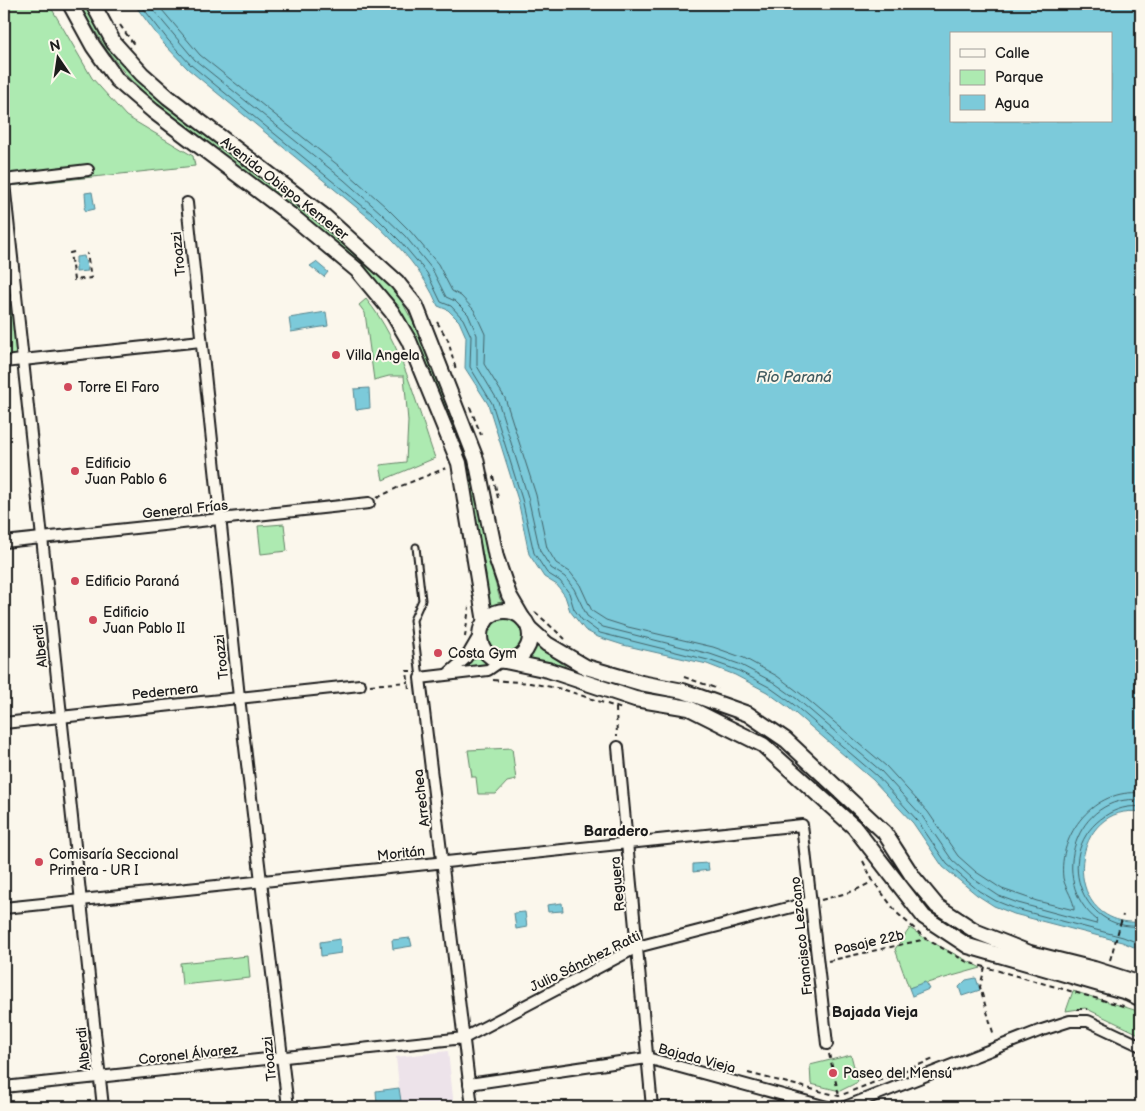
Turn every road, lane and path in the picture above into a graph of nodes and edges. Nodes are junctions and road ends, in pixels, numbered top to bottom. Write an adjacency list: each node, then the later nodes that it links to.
1 (70, 4): 30 (main road, Avenida Obispo Kemerer)
2 (93, 4): 29 (main road, Avenida Obispo Kemerer)
3 (115, 18): 5 (path)
4 (4, 49): 6 (path)
5 (137, 49)
6 (8, 72)
7 (88, 170): 8 (street)
8 (4, 181): 12 (street, Alberdi)
9 (186, 203): 14 (street, Troazzi)
10 (74, 252): 11 (path)
11 (87, 253)
12 (8, 256): 15 (street, Alberdi)
13 (436, 320): 17 (path)
14 (201, 340): 15 (street); 24 (street, Troazzi)
15 (23, 360): 16 (street); 25 (street, Alberdi)
16 (4, 362)
17 (456, 372)
18 (469, 405): 19 (path)
19 (483, 440)
20 (448, 467): 22 (path)
21 (492, 472): 23 (path)
22 (369, 503): 24 (street, General Frías)
23 (499, 505)
24 (220, 519): 25 (street, General Frías); 41 (street, Troazzi)
25 (42, 538): 26 (street, General Frías); 44 (street, Alberdi)
26 (4, 542)
27 (416, 547): 36 (lane, Arrechea)
28 (469, 602): 31 (path)
29 (528, 618): 30 (main road, Avenida Obispo Kemerer); 32 (path); 33 (main road); 63 (main road, Avenida Obispo Kemerer)
30 (483, 628): 33 (main road, Avenida Obispo Kemerer); 34 (street)
31 (464, 641)
32 (572, 644)
33 (503, 661): 34 (street); 65 (main road, Avenida Obispo Kemerer)
34 (449, 673): 36 (street)
35 (678, 676): 40 (path)
36 (420, 678): 49 (street, Arrechea)
37 (485, 680): 42 (path)
38 (408, 682): 39 (path)
39 (360, 685): 41 (street, Pedernera)
40 (720, 690)
41 (239, 697): 44 (street, Pedernera); 50 (street, Troazzi)
42 (616, 708): 43 (path); 46 (path)
43 (624, 709)
44 (61, 716): 45 (street, Pedernera); 52 (street, Alberdi)
45 (4, 723)
46 (618, 747): 48 (street, Reguera)
47 (802, 825): 48 (street, Moritán); 53 (street, Francisco Lezcano)
48 (627, 843): 49 (street, Moritán); 58 (street, Reguera)
49 (443, 862): 50 (street, Moritán); 67 (street, Arrechea)
50 (262, 881): 52 (street, Moritán); 70 (street, Troazzi)
51 (873, 882): 53 (path)
52 (81, 900): 54 (street, Moritán); 74 (street, Alberdi)
53 (811, 902): 58 (street, Julio Sánchez Ratti); 61 (street, Francisco Lezcano)
54 (4, 908)
55 (1124, 915): 57 (path)
56 (926, 939): 61 (path, Pasaje 22b)
57 (1114, 942)
58 (637, 947): 67 (street, Julio Sánchez Ratti); 72 (street, Reguera)
59 (1110, 961): 60 (path)
60 (1116, 963)
61 (817, 964): 68 (street, Francisco Lezcano)
62 (985, 967): 66 (path)
63 (1141, 984)
64 (1073, 992): 65 (path)
65 (1136, 1004)
66 (994, 1036)
67 (464, 1038): 70 (street, Coronel Álvarez); 75 (street, Arrechea)
68 (827, 1044): 77 (path)
69 (1141, 1046): 83 (street)
70 (282, 1057): 74 (street, Coronel Álvarez); 79 (street, Troazzi)
71 (940, 1057): 77 (path)
72 (647, 1058): 75 (street, Bajada Vieja); 81 (street, Reguera); 82 (street, Bajada Vieja)
73 (743, 1072): 77 (path)
74 (100, 1077): 76 (street, Coronel Álvarez); 78 (street, Alberdi)
75 (469, 1084): 80 (street, Arrechea)
76 (4, 1088)
77 (839, 1096)
78 (103, 1107)
79 (288, 1107)
80 (472, 1107)
81 (652, 1107)
82 (827, 1107)
83 (845, 1107)

